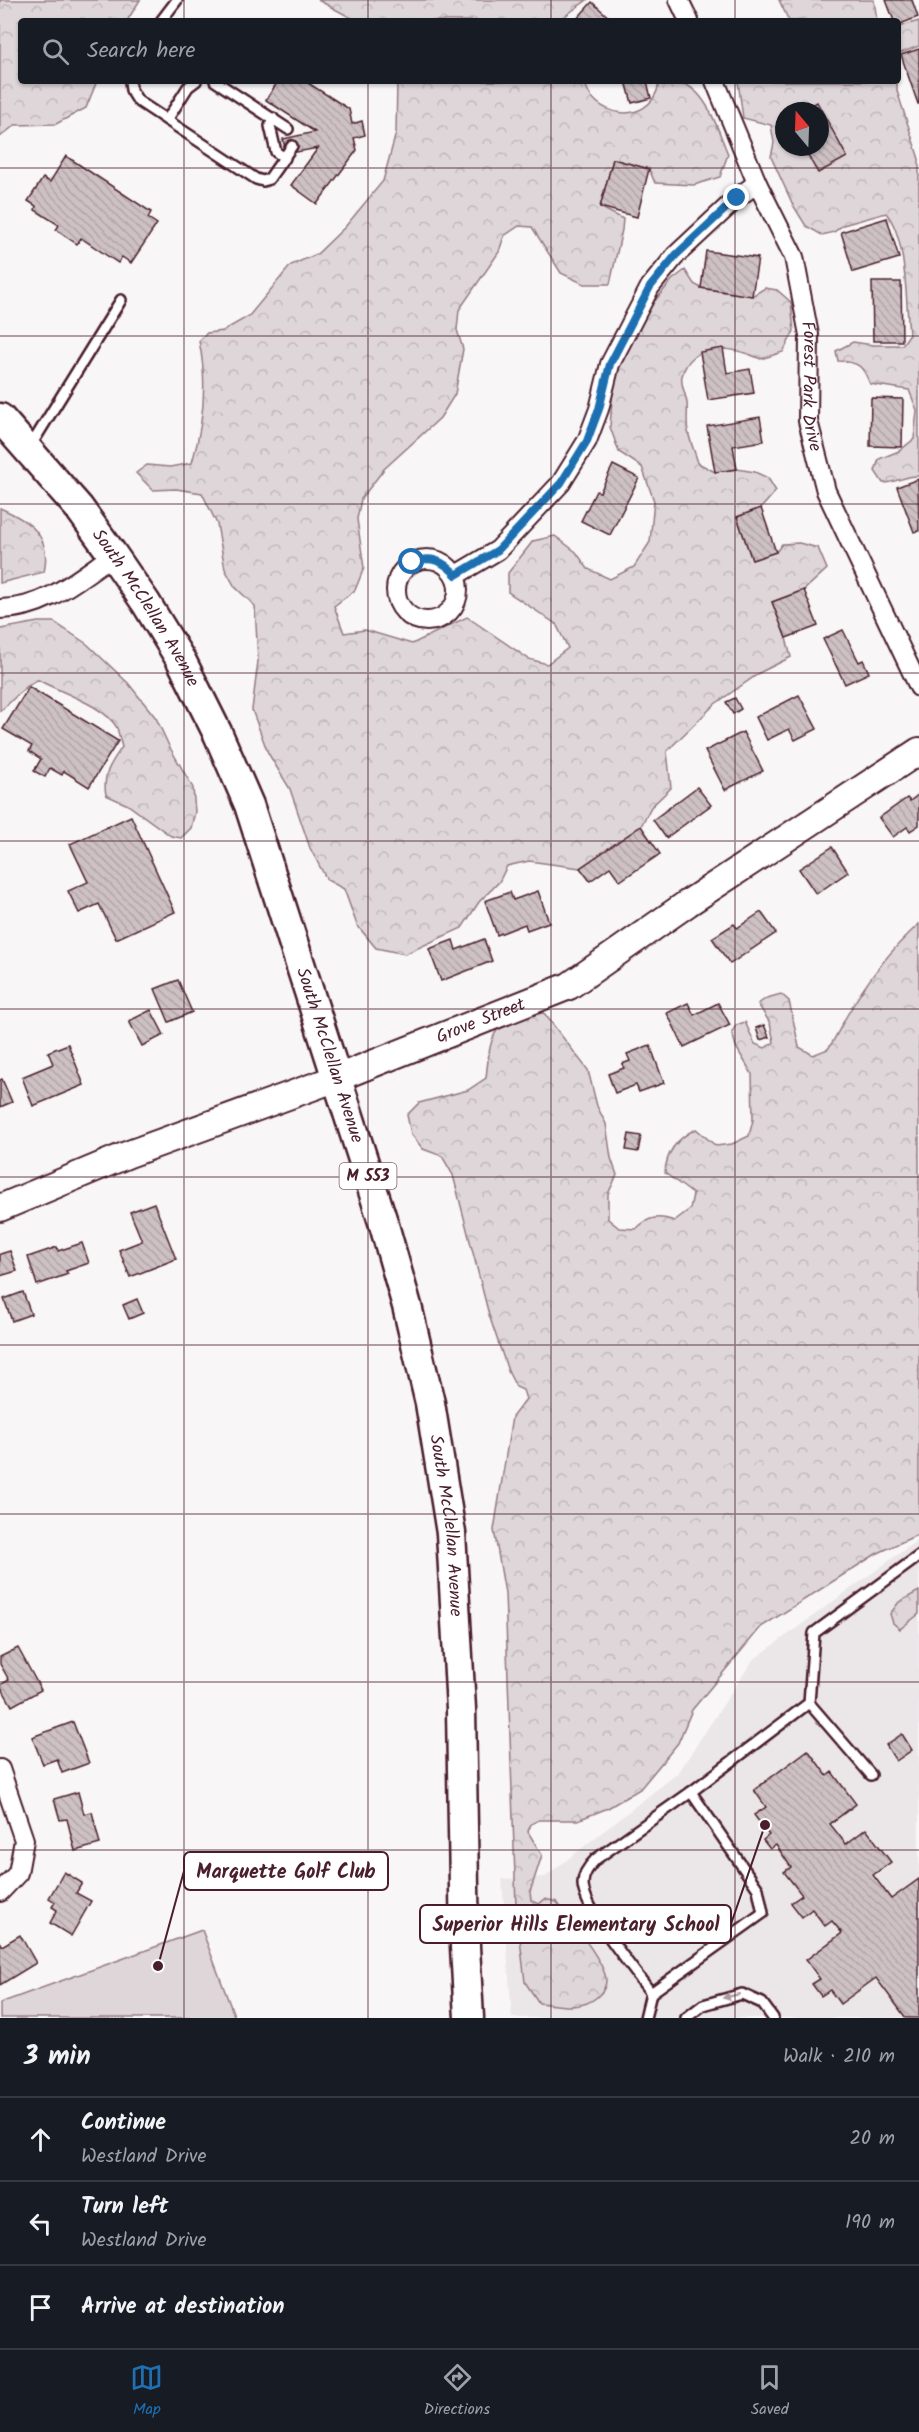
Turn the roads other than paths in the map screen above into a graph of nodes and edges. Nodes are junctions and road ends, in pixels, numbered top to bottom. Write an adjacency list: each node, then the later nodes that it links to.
1 (177, 0): 3 (lane)
2 (679, 0): 4 (street)
3 (163, 18)
4 (688, 18)
5 (130, 84): 10 (lane)
6 (192, 84): 10 (lane)
7 (220, 84): 9 (lane)
8 (716, 84): 14 (street, Forest Park Drive)
9 (273, 118): 11 (lane); 13 (lane)
10 (167, 120): 13 (lane)
11 (288, 129)
12 (292, 146): 13 (lane)
13 (285, 158)
14 (757, 183): 19 (street); 21 (street, Forest Park Drive)
15 (121, 300): 17 (lane)
16 (0, 418): 17 (main road, South McClellan Avenue / M 553)
17 (29, 449): 18 (main road, South McClellan Avenue / M 553)
18 (113, 555): 20 (street); 23 (main road, South McClellan Avenue / M 553)
19 (456, 575)
20 (0, 609)
21 (919, 687)
22 (919, 751): 23 (main road, Grove Street)
23 (337, 1078): 24 (main road, Grove Street); 32 (main road, South McClellan Avenue / M 553)
24 (0, 1208)
25 (919, 1556): 26 (lane)
26 (809, 1703): 28 (lane); 29 (lane)
27 (0, 1769): 30 (street)
28 (871, 1775)
29 (691, 1792): 31 (lane); 31 (lane)
30 (0, 1892)
31 (651, 1993): 33 (lane)
32 (469, 2018)
33 (645, 2018)
34 (686, 2018): 35 (lane, one-way to 34)
35 (773, 2018)

